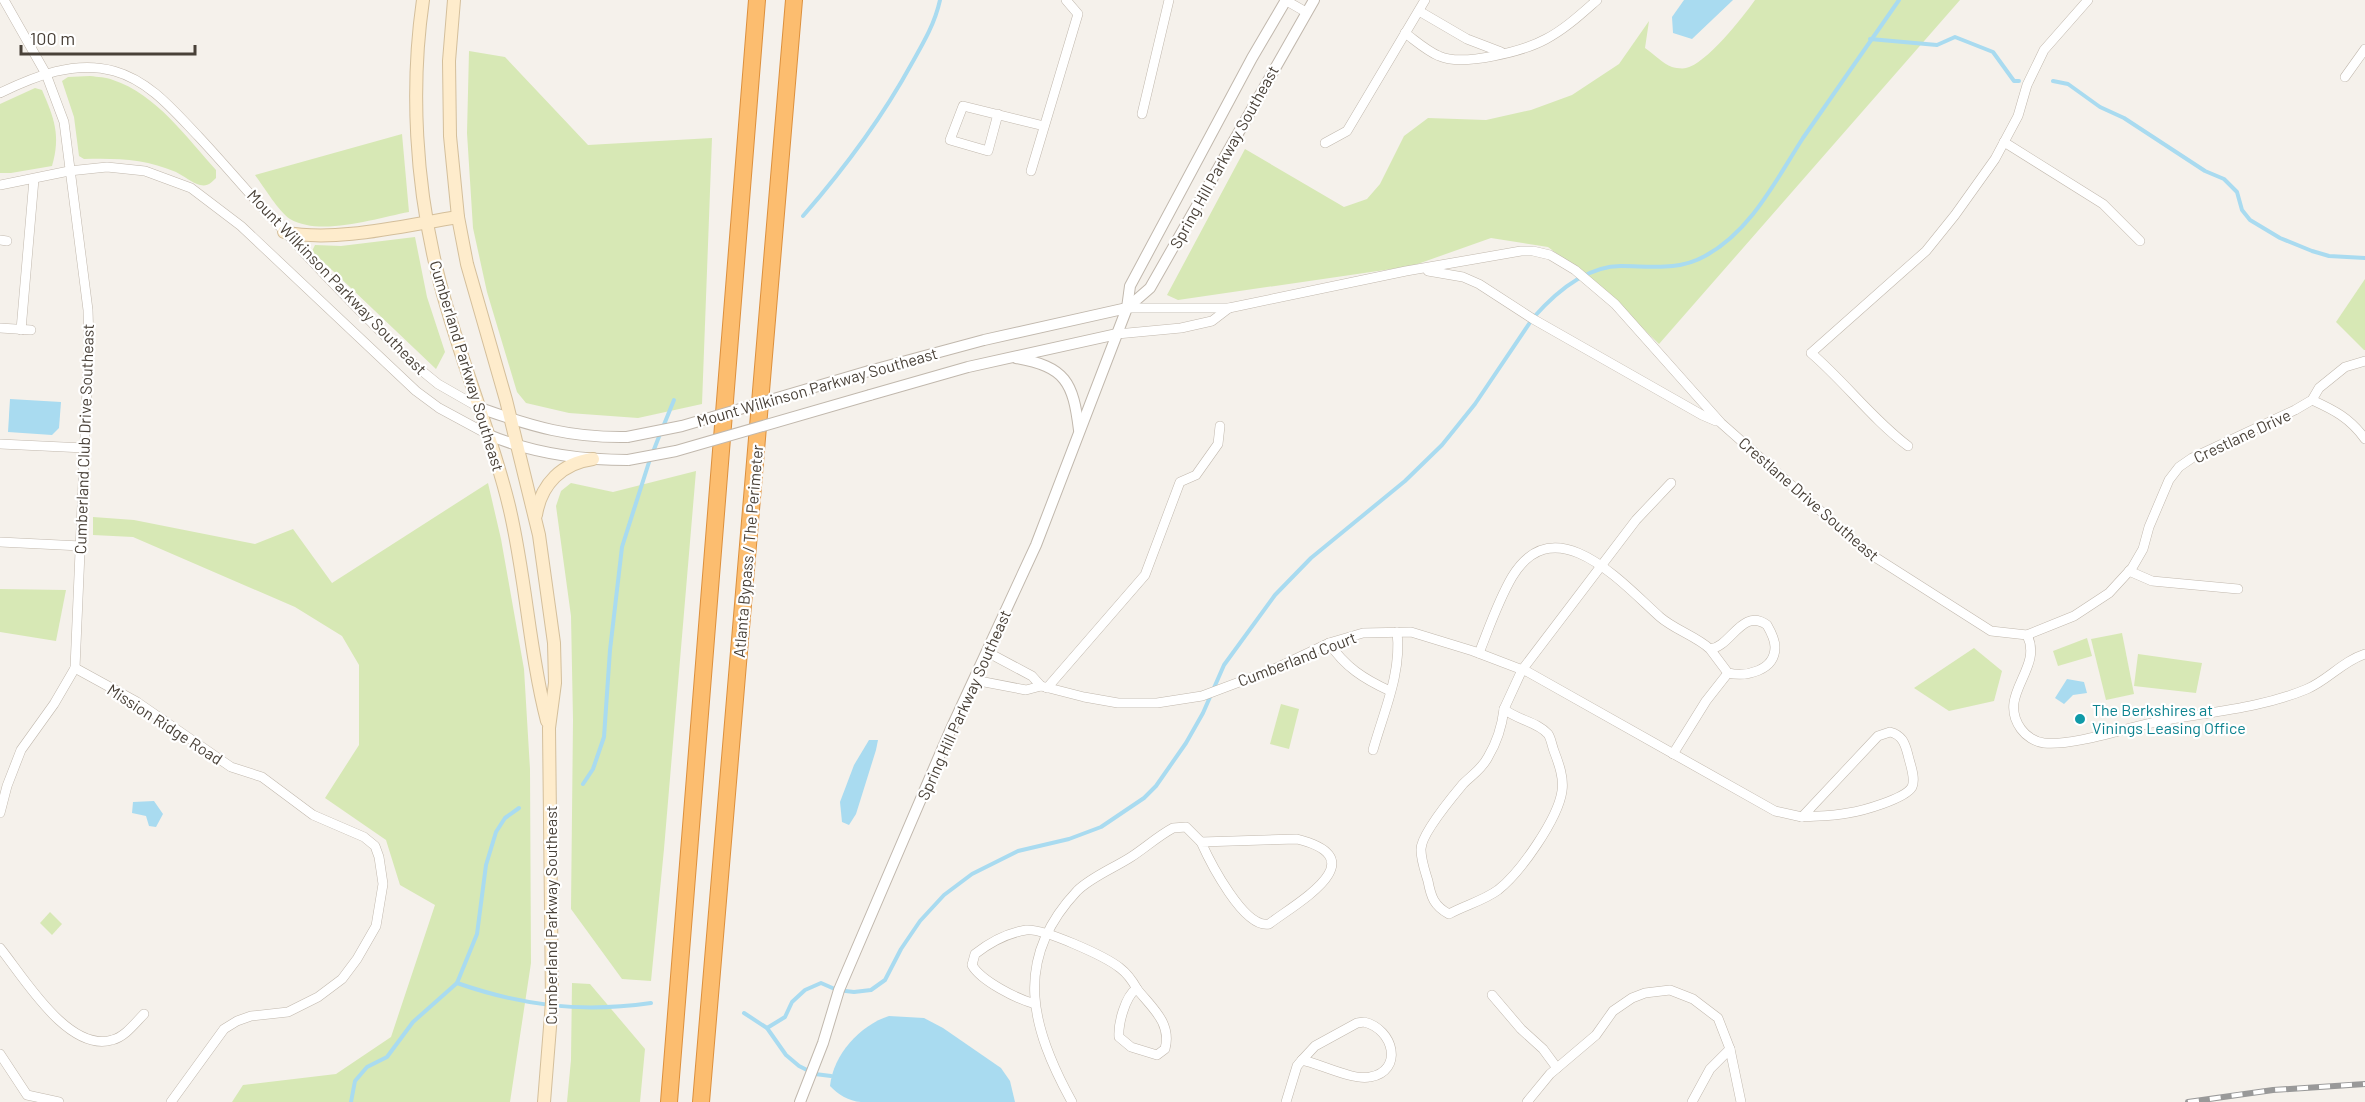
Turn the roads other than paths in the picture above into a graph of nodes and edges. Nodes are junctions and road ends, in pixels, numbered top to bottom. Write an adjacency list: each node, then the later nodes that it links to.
1 (4, 0): 18 (street, Cumberland Club Drive Southeast)
2 (423, 0): 31 (main road, Cumberland Parkway Southeast)
3 (454, 0): 30 (main road, Cumberland Parkway Southeast)
4 (758, 0): 94 (highway)
5 (794, 0): 95 (highway, Atlanta Bypass / The Perimeter)
6 (1066, 0): 23 (street)
7 (1169, 0): 22 (street)
8 (1286, 0): 14 (street); 35 (street, Spring Hill Parkway Southeast)
9 (1314, 0): 14 (street, Spring Hill Parkway Southeast)
10 (1425, 0): 13 (street)
11 (1597, 0): 17 (street)
12 (2088, 0): 24 (street)
13 (1419, 11): 15 (street); 17 (street)
14 (1306, 12): 35 (street, Spring Hill Parkway Southeast)
15 (1405, 33): 17 (street); 25 (street)
16 (2365, 49): 19 (street)
17 (1503, 53)
18 (46, 74): 20 (street, Mount Wilkinson Parkway Southeast); 26 (street, Cumberland Club Drive Southeast); 32 (street, Mount Wilkinson Parkway Southeast)
19 (2345, 76)
20 (0, 93)
21 (998, 114): 21 (street); 23 (street)
22 (1142, 114)
23 (1044, 126): 27 (street)
24 (2004, 142): 33 (street); 51 (street)
25 (1325, 143)
26 (69, 171): 28 (street, Mount Wilkinson Parkway Southeast); 47 (street, Mount Wilkinson Parkway Southeast); 52 (street, Cumberland Club Drive Southeast)
27 (1031, 171)
28 (34, 179): 29 (street, Mount Wilkinson Parkway Southeast); 37 (street)
29 (0, 185)
30 (458, 217): 31 (main road); 43 (main road, Cumberland Parkway Southeast)
31 (428, 222): 32 (main road); 42 (main road, Cumberland Parkway Southeast)
32 (284, 232): 42 (street, Mount Wilkinson Parkway Southeast)
33 (2140, 241)
34 (1406, 271): 36 (street); 44 (street, Crestlane Drive Southeast); 44 (street, Crestlane Drive Southeast)
35 (1127, 308): 36 (street); 38 (street, Spring Hill Parkway Southeast); 43 (street, Mount Wilkinson Parkway Southeast, bridge)
36 (1229, 308): 38 (street)
37 (0, 328)
38 (1117, 334): 39 (street, Mount Wilkinson Parkway Southeast); 46 (street, Spring Hill Parkway Southeast)
39 (1010, 357): 46 (street); 53 (street, Mount Wilkinson Parkway Southeast, bridge)
40 (2365, 361): 41 (street, Crestlane Drive)
41 (2312, 400): 48 (street); 59 (street, Crestlane Drive)
42 (480, 408): 43 (street, Mount Wilkinson Parkway Southeast); 47 (main road, Cumberland Parkway Southeast)
43 (510, 419): 50 (main road, Cumberland Parkway Southeast)
44 (1721, 423): 62 (street, Crestlane Drive Southeast)
45 (1220, 426): 72 (street)
46 (1079, 432): 65 (street, Spring Hill Parkway Southeast)
47 (489, 435): 50 (street, Mount Wilkinson Parkway Southeast); 75 (main road, Cumberland Parkway Southeast)
48 (2365, 439)
49 (0, 444): 52 (street)
50 (517, 446): 53 (street, Mount Wilkinson Parkway Southeast); 55 (main road, Cumberland Parkway Southeast)
51 (1908, 446)
52 (85, 448): 57 (street, Cumberland Club Drive Southeast)
53 (593, 459): 55 (main road)
54 (1671, 483): 58 (street)
55 (535, 520): 75 (main road, Cumberland Parkway Southeast)
56 (0, 542): 57 (street)
57 (81, 546): 68 (street, Cumberland Club Drive Southeast)
58 (1601, 566): 64 (street); 66 (street); 69 (street)
59 (2129, 571): 60 (street); 62 (street, Crestlane Drive)
60 (2238, 589)
61 (1397, 632): 63 (street, Cumberland Court); 66 (street, Cumberland Court); 73 (street)
62 (2027, 635): 67 (street)
63 (1329, 643): 72 (street, Cumberland Court); 73 (street)
64 (1710, 649): 70 (street); 70 (street)
65 (987, 652): 71 (street, Spring Hill Parkway Southeast); 72 (street, Cumberland Court)
66 (1479, 653): 69 (street, Cumberland Court)
67 (2365, 654)
68 (75, 668): 78 (street, Cumberland Club Drive Southeast); 93 (street, Mission Ridge Road)
69 (1522, 670): 74 (street); 77 (street, Cumberland Court)
70 (1728, 674): 77 (street)
71 (974, 680): 72 (street, Cumberland Court); 96 (street, Spring Hill Parkway Southeast)
72 (1044, 687)
73 (1390, 691): 76 (street)
74 (1504, 709): 74 (street)
75 (549, 728): 91 (main road, Cumberland Parkway Southeast)
76 (1373, 750)
77 (1673, 754): 79 (street, Cumberland Court)
78 (0, 813)
79 (1802, 817): 79 (street, Cumberland Court)
80 (1202, 842): 80 (street); 81 (street)
81 (1046, 933): 83 (street); 85 (street); 85 (street)
82 (0, 948): 86 (street)
83 (1137, 989): 83 (street)
84 (1492, 995): 90 (street)
85 (1035, 1004): 97 (street)
86 (144, 1014)
87 (1730, 1049): 90 (street); 100 (street); 101 (street)
88 (0, 1054): 92 (street)
89 (1302, 1060): 89 (street); 98 (street)
90 (1557, 1068): 99 (street)
91 (544, 1101)
92 (58, 1102)
93 (171, 1102)
94 (669, 1102)
95 (701, 1102)
96 (800, 1102)
97 (1072, 1102)
98 (1286, 1102)
99 (1527, 1102)
100 (1692, 1102)
101 (1742, 1102)

